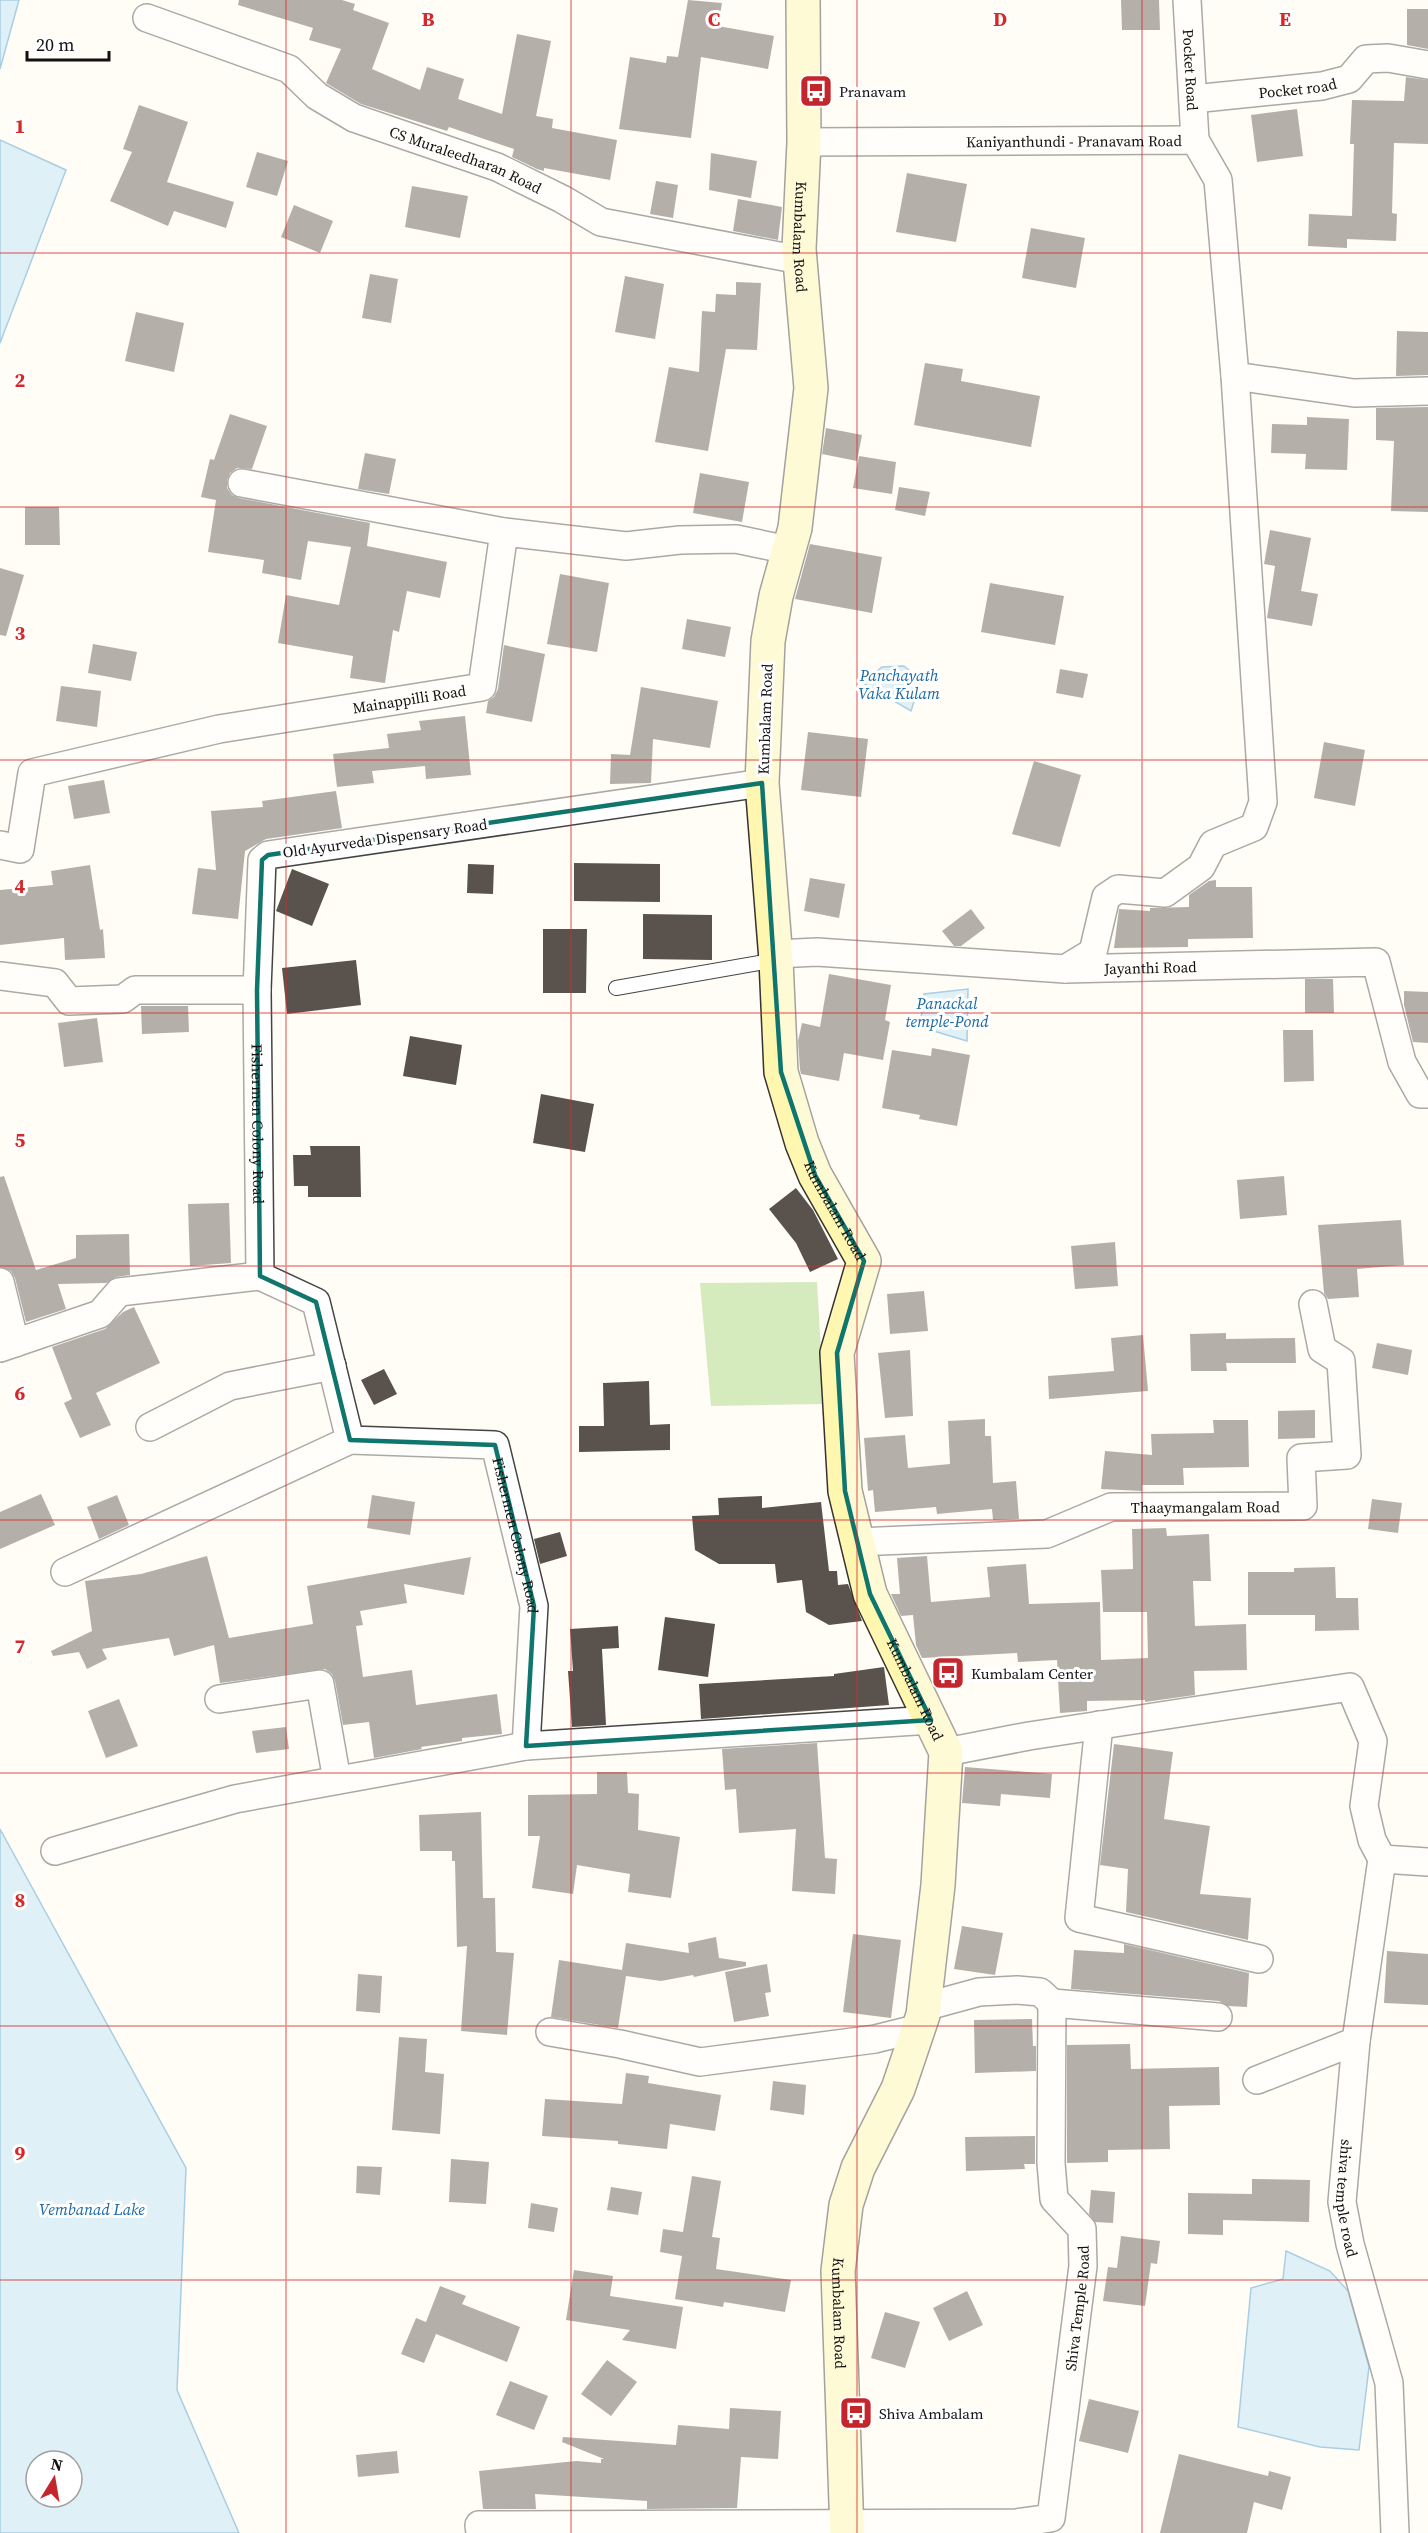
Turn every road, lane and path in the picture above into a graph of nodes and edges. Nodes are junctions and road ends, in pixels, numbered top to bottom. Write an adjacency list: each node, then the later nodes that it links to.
1 (803, 0): 7 (main road, Kumbalam Road)
2 (1187, 0): 5 (street, Pocket Road)
3 (147, 18): 8 (street, CS Muraleedharan Road)
4 (1428, 66): 5 (street, Pocket road)
5 (1193, 99): 6 (street, Pocket Road)
6 (1196, 140): 7 (street, Kaniyanthundi - Pranavam Road); 9 (street, Kaniyanthundi - Pranavam Road)
7 (804, 142): 8 (main road, Kumbalam Road)
8 (800, 260): 13 (main road, Kumbalam Road)
9 (1235, 376): 10 (street); 17 (street, Kaniyanthundi - Pranavam Road)
10 (1428, 391)
11 (242, 483): 12 (street)
12 (504, 532): 13 (street); 15 (street, Mainappilli Road)
13 (788, 550): 14 (main road, Kumbalam Road)
14 (762, 783): 16 (main road, Kumbalam Road); 20 (street, Old Ayurveda Dispensary Road)
15 (0, 845)
16 (776, 957): 17 (street, Jayanthi Road); 19 (lane); 29 (main road, Kumbalam Road)
17 (1065, 969): 21 (street, Jayanthi Road)
18 (0, 976): 20 (street)
19 (616, 988)
20 (256, 990): 22 (street, Fishermen Colony Road)
21 (1428, 1094)
22 (260, 1276): 25 (street); 26 (street)
23 (0, 1282): 25 (street)
24 (1313, 1304): 29 (street, Thaaymangalam Road)
25 (7, 1346)
26 (332, 1366): 27 (street); 28 (street)
27 (150, 1427)
28 (350, 1440): 30 (street); 34 (street, Fishermen Colony Road)
29 (858, 1542): 32 (main road, Kumbalam Road)
30 (65, 1572)
31 (219, 1699): 36 (street)
32 (931, 1720): 34 (street); 35 (main road, Kumbalam Road)
33 (1099, 1725): 35 (street); 38 (street); 40 (street)
34 (526, 1746): 36 (street)
35 (946, 1752): 42 (main road, Kumbalam Road)
36 (337, 1780): 37 (street)
37 (55, 1851)
38 (1382, 1859): 39 (street); 45 (street, shiva temple road)
39 (1428, 1862)
40 (1259, 1959)
41 (1052, 2003): 42 (street); 43 (street); 47 (street, Shiva Temple Road)
42 (921, 2017): 44 (street); 48 (main road, Kumbalam Road)
43 (1218, 2017)
44 (550, 2032)
45 (1356, 2041): 46 (street); 50 (street, shiva temple road)
46 (1257, 2080)
47 (1054, 2526): 48 (street, Shiva Temple Road)
48 (846, 2529): 49 (street, Shiva Temple Road)
49 (480, 2533)
50 (1395, 2533)

